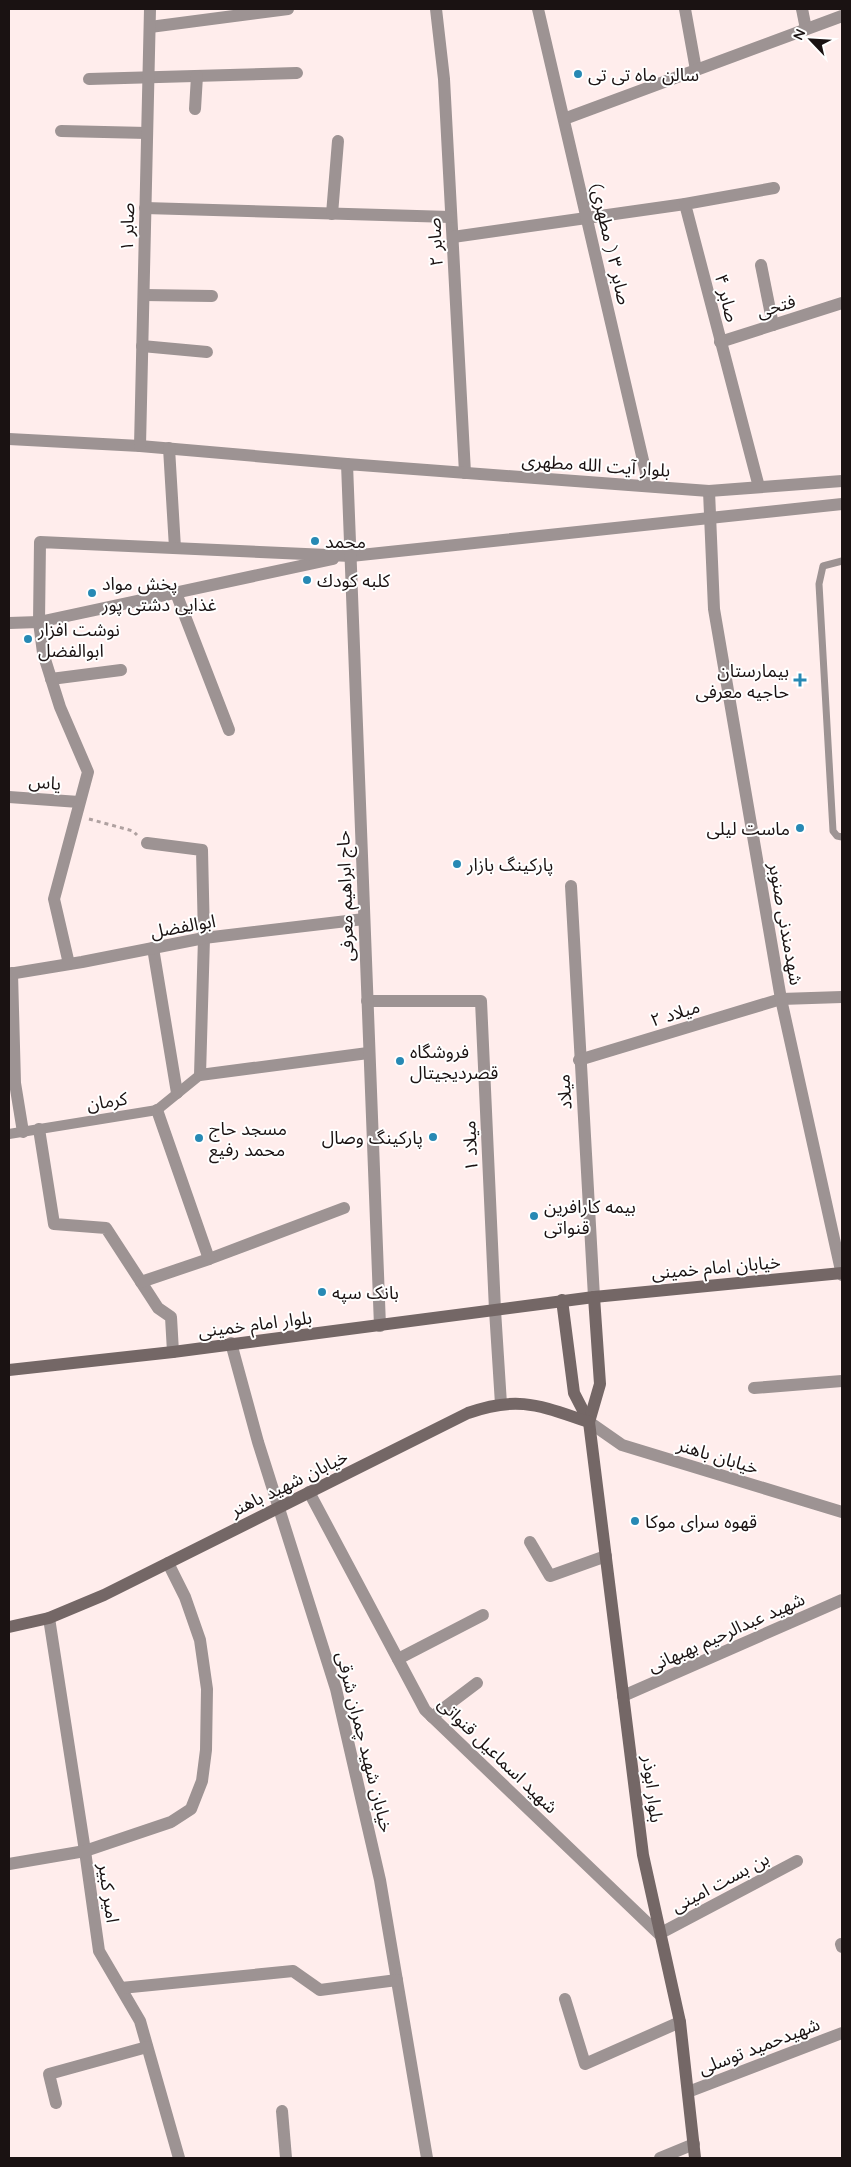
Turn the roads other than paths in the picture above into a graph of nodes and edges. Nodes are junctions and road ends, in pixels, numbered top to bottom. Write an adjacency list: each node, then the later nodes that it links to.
1 (150, 9): 8 (street, صابر ۱)
2 (285, 9): 8 (street)
3 (436, 9): 24 (street, صابر ۲)
4 (538, 9): 16 (street, صابر ۳ ( مطهری))
5 (685, 9): 10 (street)
6 (802, 9): 9 (street)
7 (842, 16): 9 (street)
8 (150, 27): 13 (street, صابر ۱)
9 (806, 29): 10 (street)
10 (696, 70): 16 (street)
11 (297, 73): 12 (street)
12 (197, 76): 13 (street); 15 (street)
13 (149, 78): 14 (street); 18 (street, صابر ۱)
14 (89, 79)
15 (195, 109)
16 (564, 120): 25 (street, صابر ۳ ( مطهری))
17 (61, 131): 18 (street)
18 (147, 133): 22 (street, صابر ۱)
19 (338, 141): 23 (street)
20 (774, 188): 21 (street)
21 (685, 204): 25 (street); 32 (street, صابر ۴)
22 (145, 208): 23 (street); 28 (street, صابر ۱)
23 (332, 214): 24 (street)
24 (451, 217): 26 (street, صابر ۲)
25 (587, 218): 26 (street); 41 (street, صابر ۳ ( مطهری))
26 (453, 237): 39 (street, صابر ۲)
27 (761, 265): 31 (street)
28 (144, 295): 29 (street); 33 (street, صابر ۱)
29 (212, 296)
30 (842, 303): 31 (street, فتحی)
31 (773, 325): 32 (street, فتحی)
32 (720, 342): 42 (street, صابر ۴)
33 (142, 346): 34 (street); 36 (street, صابر ۱)
34 (207, 352)
35 (9, 439): 36 (street, بلوار آیت الله مطهری)
36 (140, 446): 37 (street, بلوار آیت الله مطهری)
37 (169, 448): 38 (street, بلوار آیت الله مطهری); 46 (street)
38 (347, 464): 39 (street, بلوار آیت الله مطهری); 47 (street, حاج ابراهیم معرفی)
39 (465, 473): 41 (street, بلوار آیت الله مطهری)
40 (842, 481): 42 (street, بلوار آیت الله مطهری)
41 (649, 486): 43 (street, بلوار آیت الله مطهری)
42 (759, 487): 43 (street, بلوار آیت الله مطهری)
43 (709, 491): 45 (street, شهدمندنی صنوبر)
44 (842, 504): 45 (street)
45 (710, 518): 47 (street); 66 (street, شهدمندنی صنوبر)
46 (175, 548): 47 (street); 50 (street)
47 (351, 556): 49 (street); 60 (street, حاج ابراهیم معرفی)
48 (842, 561): 57 (lane)
49 (176, 593): 50 (street); 54 (street)
50 (39, 622): 51 (street); 53 (street)
51 (9, 623)
52 (121, 670): 53 (street)
53 (51, 679): 56 (street)
54 (229, 730)
55 (9, 797): 56 (street, یاس)
56 (79, 802): 63 (street)
57 (842, 837)
58 (146, 843): 61 (street)
59 (571, 886): 69 (street, میلاد)
60 (364, 919): 61 (street, ابوالفضل); 67 (street, حاج ابراهیم معرفی)
61 (204, 938): 62 (street, ابوالفضل); 70 (street)
62 (153, 948): 63 (street, ابوالفضل); 71 (street)
63 (69, 964): 64 (street, ابوالفضل)
64 (10, 973): 74 (street)
65 (842, 997): 66 (street, میلاد ۲)
66 (781, 999): 69 (street, میلاد ۲); 78 (street, شهدمندنی صنوبر)
67 (366, 1001): 68 (street, حاج ابراهیم معرفی); 82 (street, میلاد ۱)
68 (368, 1053): 70 (street); 83 (street, حاج ابراهیم معرفی)
69 (579, 1060): 80 (street, میلاد)
70 (200, 1075): 71 (street, کرمان)
71 (178, 1093): 72 (street, کرمان)
72 (157, 1110): 73 (street, کرمان); 77 (street)
73 (39, 1129): 74 (street, کرمان); 79 (street)
74 (23, 1132): 75 (street, کرمان)
75 (9, 1134)
76 (344, 1208): 77 (street)
77 (209, 1259): 79 (street)
78 (842, 1273): 80 (main road, خیابان امام خمینی)
79 (141, 1282): 85 (street)
80 (594, 1296): 81 (main road, بلوار امام خمینی); 90 (main road)
81 (562, 1300): 82 (main road, بلوار امام خمینی); 90 (main road)
82 (495, 1310): 83 (main road, بلوار امام خمینی); 89 (street, میلاد ۱)
83 (380, 1326): 84 (main road, بلوار امام خمینی)
84 (231, 1343): 85 (main road, بلوار امام خمینی); 92 (street, خیابان شهید چمران شرقی)
85 (173, 1352): 86 (main road, بلوار امام خمینی)
86 (9, 1370)
87 (842, 1381): 88 (street)
88 (754, 1388)
89 (501, 1404): 90 (main road, خیابان شهید باهنر); 91 (main road, خیابان شهید باهنر)
90 (589, 1422): 93 (street, خیابان باهنر); 95 (main road, بلوار ابوذر)
91 (309, 1492): 92 (main road, خیابان شهید باهنر); 101 (street, شهید اسماعیل قنواتی)
92 (278, 1508): 96 (main road, خیابان شهید باهنر); 109 (street, خیابان شهید چمران شرقی)
93 (842, 1512)
94 (530, 1542): 95 (street)
95 (606, 1556): 103 (main road, بلوار ابوذر)
96 (168, 1563): 99 (main road, خیابان شهید باهنر); 105 (street)
97 (842, 1600): 103 (street, شهید عبدالرحیم بهبهانی)
98 (483, 1615): 101 (street)
99 (49, 1618): 100 (main road, خیابان شهید باهنر); 105 (street, امیر کبیر)
100 (9, 1627)
101 (398, 1659): 104 (street, شهید اسماعیل قنواتی)
102 (477, 1683): 104 (street)
103 (623, 1696): 108 (main road, بلوار ابوذر)
104 (432, 1717): 108 (street, شهید اسماعیل قنواتی)
105 (85, 1851): 107 (street); 110 (street, امیر کبیر)
106 (797, 1861): 108 (street, بن بست امینی)
107 (9, 1864)
108 (660, 1934): 112 (main road, بلوار ابوذر)
109 (397, 1980): 110 (street); 121 (street, خیابان شهید چمران شرقی)
110 (121, 1988): 114 (street, امیر کبیر)
111 (565, 1999): 112 (street)
112 (680, 2022): 115 (main road, بلوار ابوذر)
113 (842, 2033): 115 (street, شهیدحمید توسلی)
114 (148, 2047): 116 (street); 119 (street, امیر کبیر)
115 (688, 2092): 118 (main road, بلوار ابوذر)
116 (56, 2103)
117 (282, 2111): 120 (street)
118 (694, 2144): 122 (street); 123 (main road, بلوار ابوذر)
119 (179, 2158)
120 (286, 2158)
121 (427, 2158)
122 (660, 2158)
123 (696, 2158)

